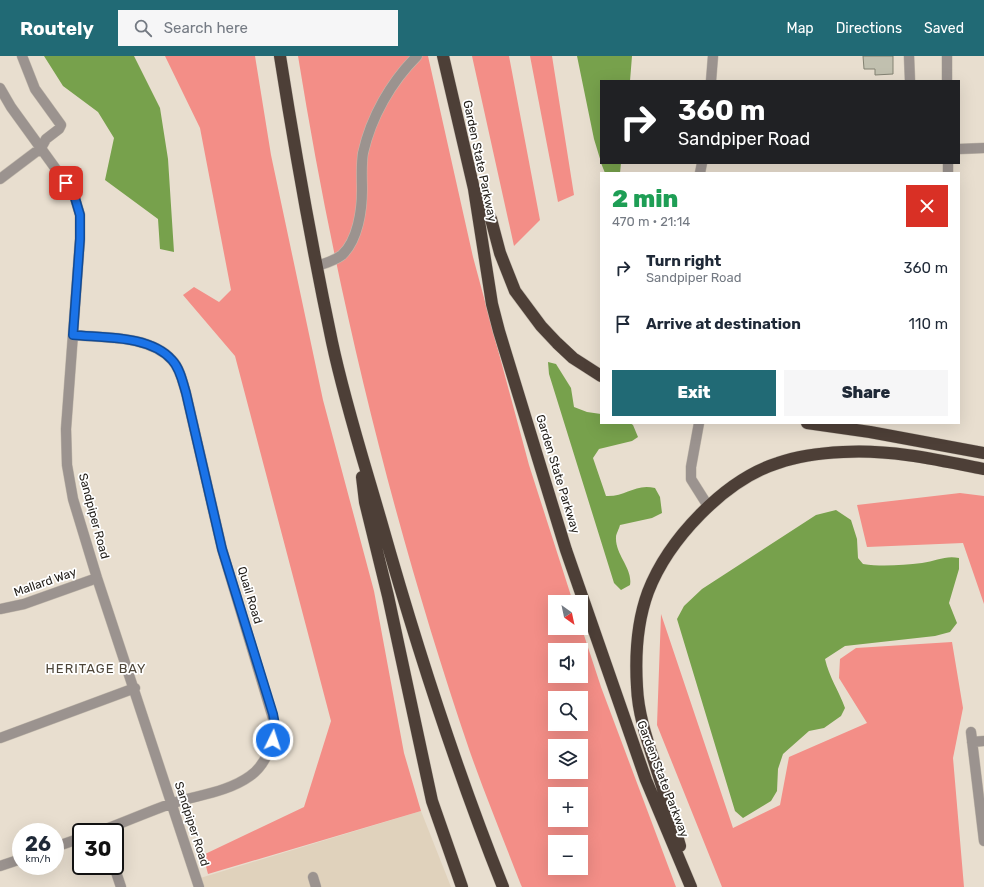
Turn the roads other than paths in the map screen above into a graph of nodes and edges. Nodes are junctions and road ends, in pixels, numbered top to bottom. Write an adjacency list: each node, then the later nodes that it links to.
1 (22, 56): 12 (street)
2 (280, 56): 17 (highway)
3 (417, 56): 17 (street)
4 (443, 56): 16 (highway, Garden State Parkway)
5 (713, 56): 8 (street)
6 (909, 56): 9 (street)
7 (947, 56): 10 (street)
8 (711, 80)
9 (910, 80)
10 (947, 80)
11 (0, 88): 12 (street, Sandpiper Road)
12 (42, 148): 15 (street); 18 (street, Sandpiper Road)
13 (984, 148): 14 (street)
14 (960, 149)
15 (0, 179)
16 (474, 189): 19 (highway); 42 (highway, Garden State Parkway)
17 (317, 266): 23 (highway)
18 (73, 335): 26 (street, Sandpiper Road); 32 (street, Quail Road)
19 (600, 375)
20 (699, 424): 25 (street)
21 (814, 424): 22 (highway)
22 (984, 453)
23 (361, 458): 40 (highway); 41 (highway)
24 (984, 469): 25 (highway)
25 (708, 506): 42 (highway)
26 (98, 578): 27 (street, Mallard Way); 28 (street, Sandpiper Road)
27 (0, 609)
28 (135, 688): 29 (street); 32 (street, Sandpiper Road)
29 (0, 738)
30 (984, 741): 31 (street)
31 (979, 759): 34 (street)
32 (171, 804): 33 (street, Quail Road); 39 (street, Sandpiper Road)
33 (122, 823)
34 (984, 841)
35 (12, 862): 36 (street)
36 (0, 866)
37 (117, 875): 38 (street)
38 (121, 887)
39 (199, 887)
40 (462, 887)
41 (503, 887)
42 (693, 887)

